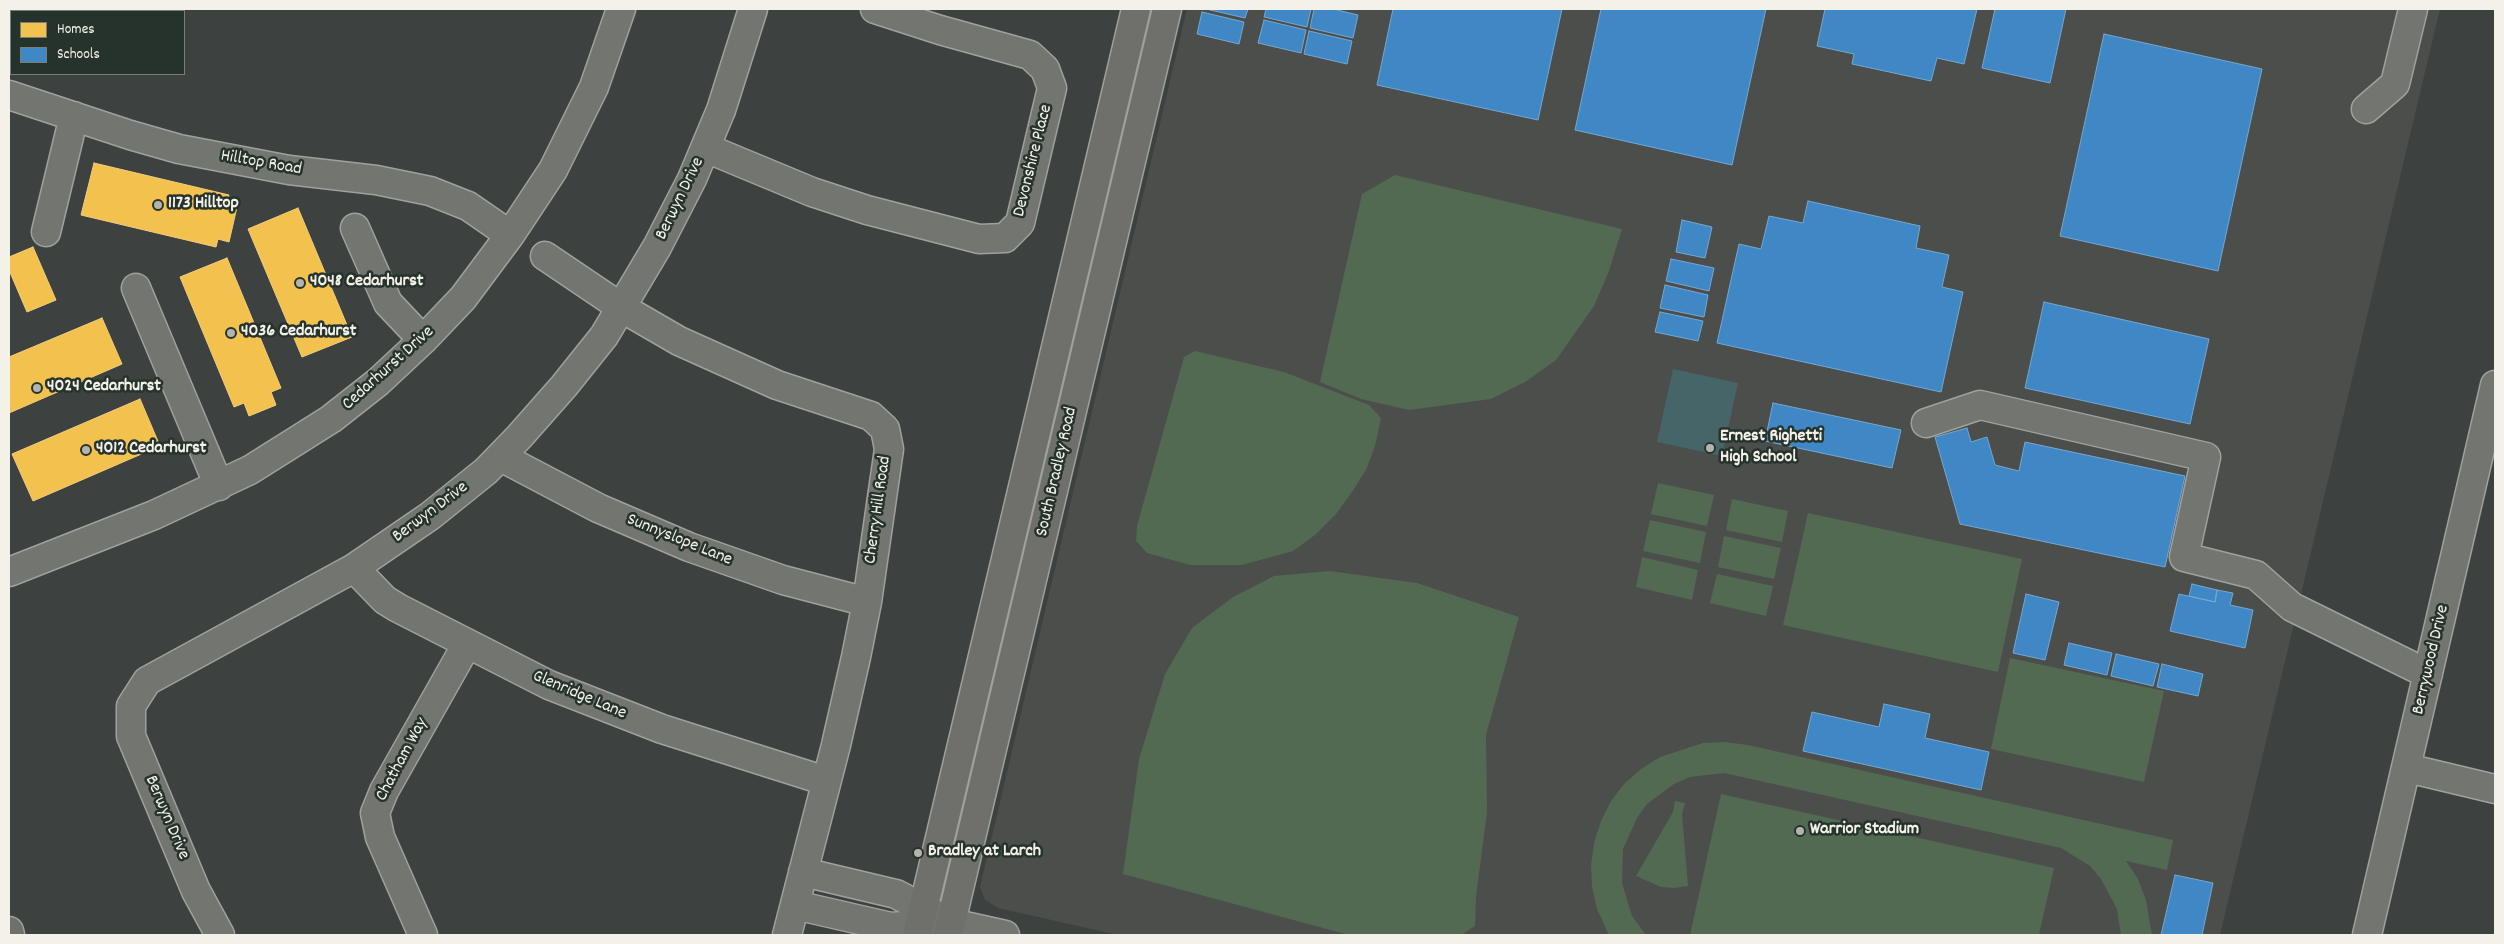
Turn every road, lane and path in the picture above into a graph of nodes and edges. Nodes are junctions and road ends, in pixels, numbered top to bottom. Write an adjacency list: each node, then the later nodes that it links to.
1 (621, 9): 13 (street, Cedarhurst Drive)
2 (753, 9): 10 (street, Berwyn Drive)
3 (875, 9): 10 (street, Devonshire Place)
4 (1136, 9): 32 (main road, South Bradley Road)
5 (1167, 9): 33 (main road, South Bradley Road)
6 (2413, 9): 8 (street)
7 (9, 95): 9 (street, Hilltop Road)
8 (2366, 109)
9 (74, 116): 12 (street); 13 (street, Hilltop Road)
10 (706, 148): 16 (street, Berwyn Drive)
11 (355, 228): 17 (street)
12 (46, 232)
13 (510, 235): 17 (street, Cedarhurst Drive)
14 (545, 256): 16 (street, Cherry Hill Road)
15 (136, 288): 21 (street)
16 (622, 308): 20 (street, Berwyn Drive); 24 (street, Cherry Hill Road)
17 (423, 340): 21 (street, Cedarhurst Drive)
18 (2495, 385): 26 (street, Berrywood Drive)
19 (1926, 423): 26 (street)
20 (500, 457): 23 (street, Berwyn Drive); 24 (street, Sunnyslope Lane)
21 (219, 486): 22 (street, Cedarhurst Drive)
22 (11, 564)
23 (354, 568): 25 (street, Glenridge Lane); 36 (street, Berwyn Drive)
24 (867, 602): 28 (street, Cherry Hill Road)
25 (467, 644): 28 (street, Glenridge Lane); 37 (street, Chatham Way)
26 (2428, 674): 27 (street, Berrywood Drive)
27 (2407, 768): 29 (street); 40 (street, Berrywood Drive)
28 (826, 781): 30 (street, Cherry Hill Road)
29 (2495, 789)
30 (803, 872): 31 (street, Cherry Hill Road); 32 (street)
31 (795, 904): 32 (street); 38 (street, Cherry Hill Road)
32 (920, 923): 33 (street)
33 (950, 929): 39 (street)
34 (9, 932): 35 (main road)
35 (10, 935)
36 (220, 935)
37 (423, 935)
38 (787, 935)
39 (1005, 935)
40 (2367, 935)

